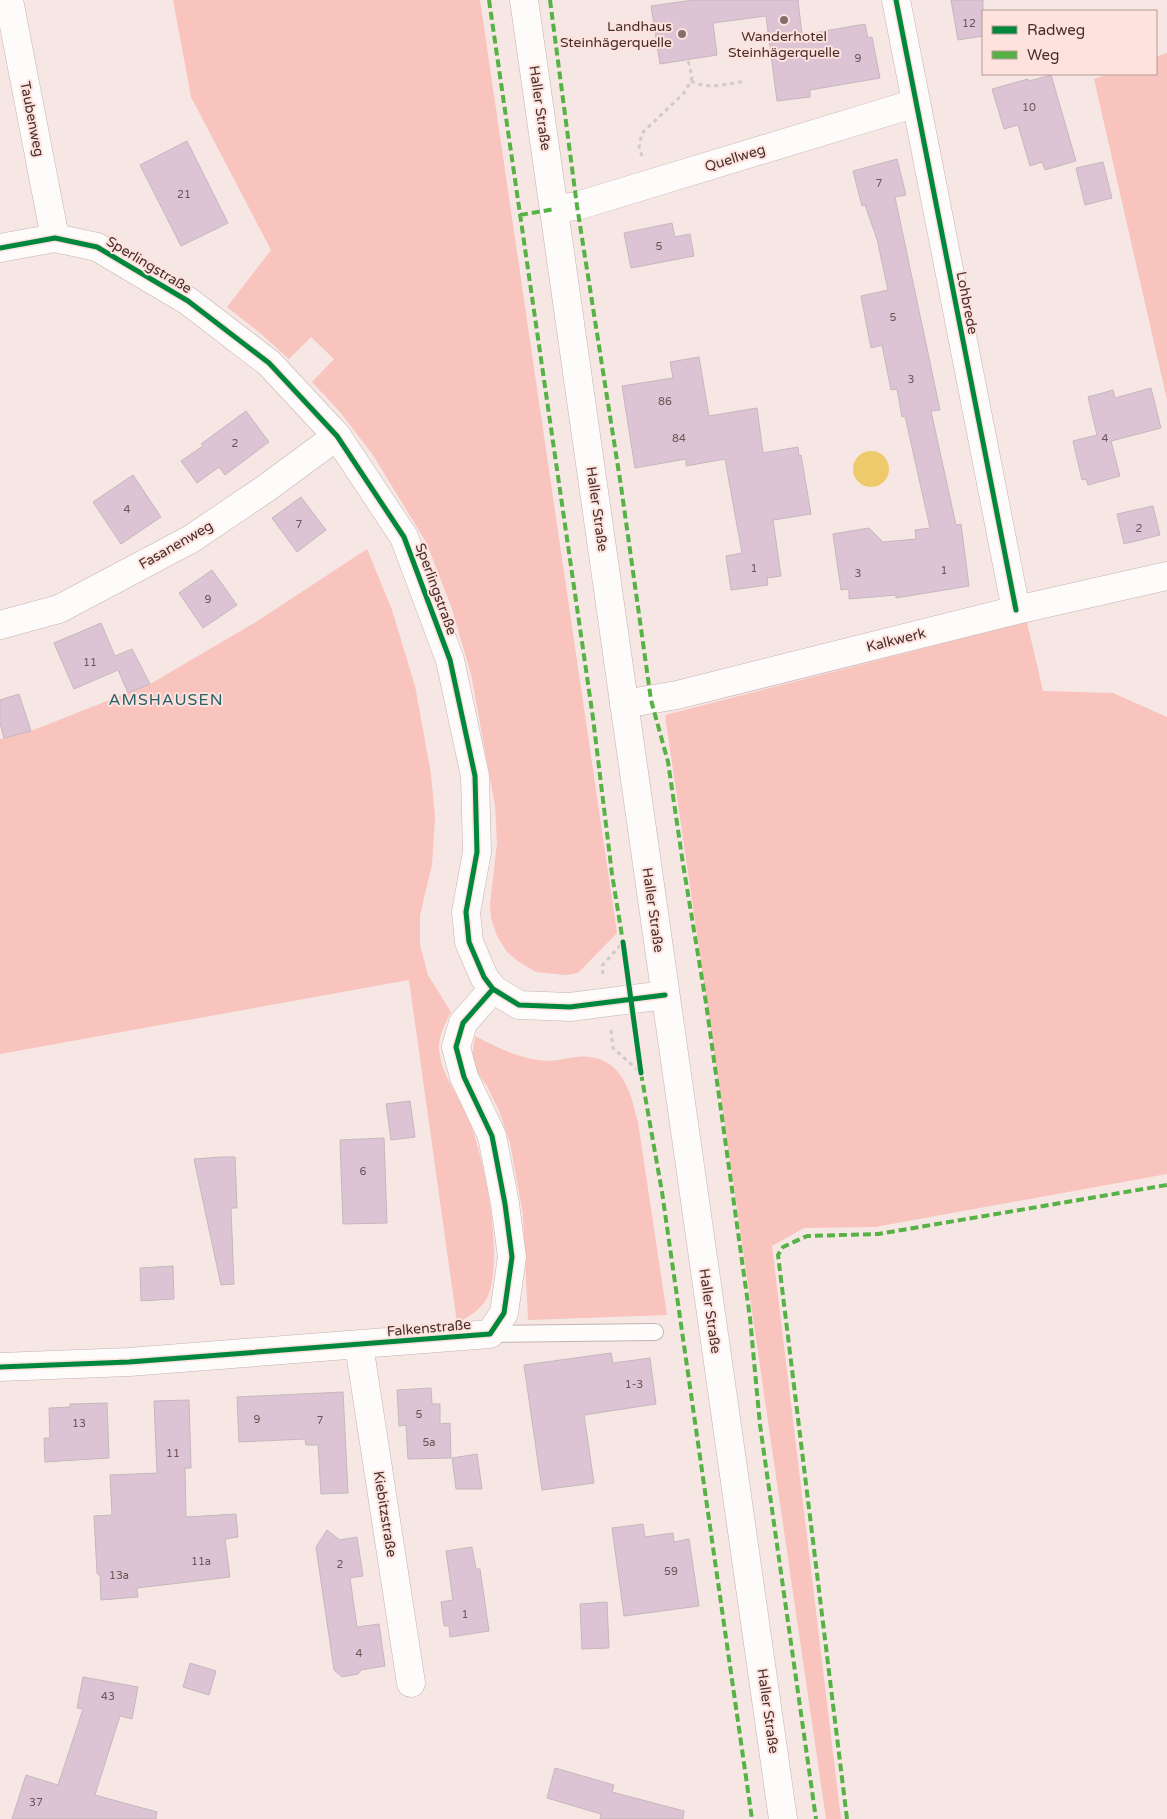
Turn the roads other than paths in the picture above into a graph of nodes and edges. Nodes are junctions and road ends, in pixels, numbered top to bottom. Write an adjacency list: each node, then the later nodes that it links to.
1 (9, 0): 6 (street, Taubenweg)
2 (524, 0): 5 (street, Haller Straße)
3 (896, 0): 4 (street, Lohbrede)
4 (916, 103): 5 (street, Quellweg); 10 (street, Lohbrede)
5 (555, 209): 12 (street, Haller Straße)
6 (55, 238): 7 (street, Sperlingstraße); 8 (street, Sperlingstraße)
7 (0, 248)
8 (337, 436): 11 (street, Fasanenweg); 13 (street, Sperlingstraße)
9 (1167, 576): 10 (street, Kalkwerk)
10 (1016, 610): 12 (street, Kalkwerk)
11 (0, 625)
12 (624, 704): 14 (street, Haller Straße)
13 (493, 989): 14 (street, Sperlingstraße); 16 (street, Falkenstraße)
14 (665, 995): 20 (street, Haller Straße)
15 (655, 1332): 16 (lane)
16 (490, 1334): 17 (street, Falkenstraße)
17 (359, 1344): 18 (street, Falkenstraße); 19 (street, Kiebitzstraße)
18 (0, 1368)
19 (411, 1683)
20 (784, 1819)

